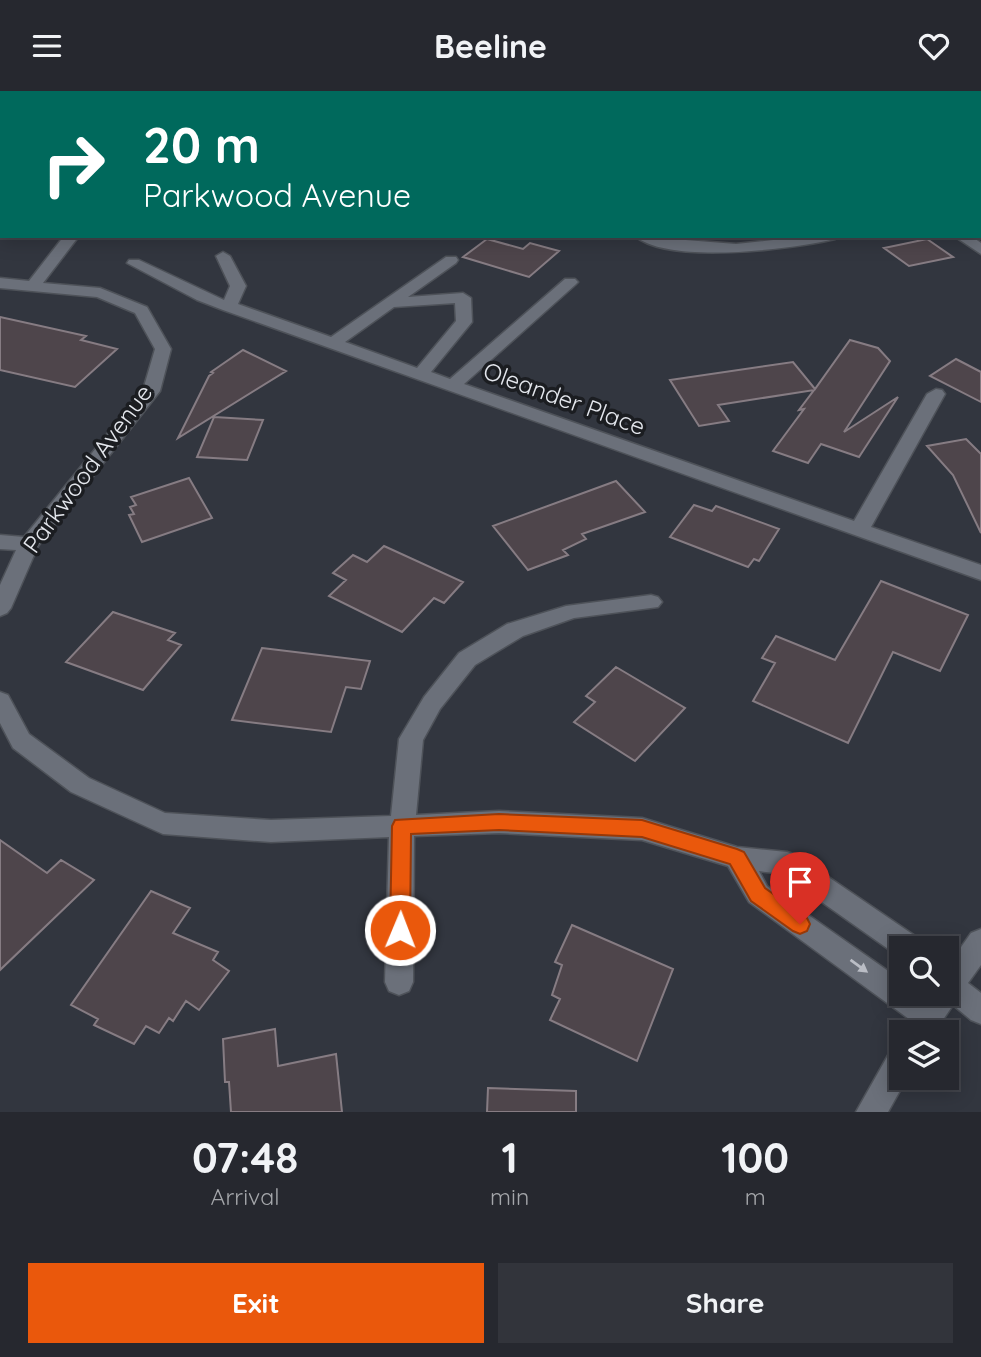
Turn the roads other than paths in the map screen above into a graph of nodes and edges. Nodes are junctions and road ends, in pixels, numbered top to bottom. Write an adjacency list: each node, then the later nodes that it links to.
1 (70, 238): 11 (street)
2 (648, 238): 3 (street)
3 (820, 238)
4 (964, 238): 5 (street)
5 (981, 250)
6 (223, 256): 13 (street)
7 (451, 260): 12 (street)
8 (134, 263): 13 (street, Oleander Place)
9 (0, 282): 11 (street, Parkwood Avenue)
10 (570, 282): 16 (street)
11 (33, 286): 20 (street, Parkwood Avenue)
12 (390, 303): 14 (street); 15 (street)
13 (229, 306): 14 (street, Oleander Place)
14 (333, 343): 15 (street, Oleander Place)
15 (421, 374): 16 (street, Oleander Place)
16 (452, 386): 18 (street, Oleander Place)
17 (936, 394): 18 (street)
18 (859, 530): 21 (street, Oleander Place)
19 (0, 542): 20 (street)
20 (29, 544): 23 (street, Parkwood Avenue)
21 (981, 573)
22 (651, 602): 25 (street)
23 (0, 608)
24 (0, 701): 25 (street)
25 (401, 826): 26 (street); 31 (street)
26 (737, 858): 27 (street); 29 (street, one-way to 29)
27 (892, 936)
28 (981, 941): 30 (street)
29 (889, 967)
30 (959, 971)
31 (399, 982)
32 (959, 1002): 33 (street)
33 (981, 1010)
34 (889, 1081): 35 (street)
35 (871, 1112)

